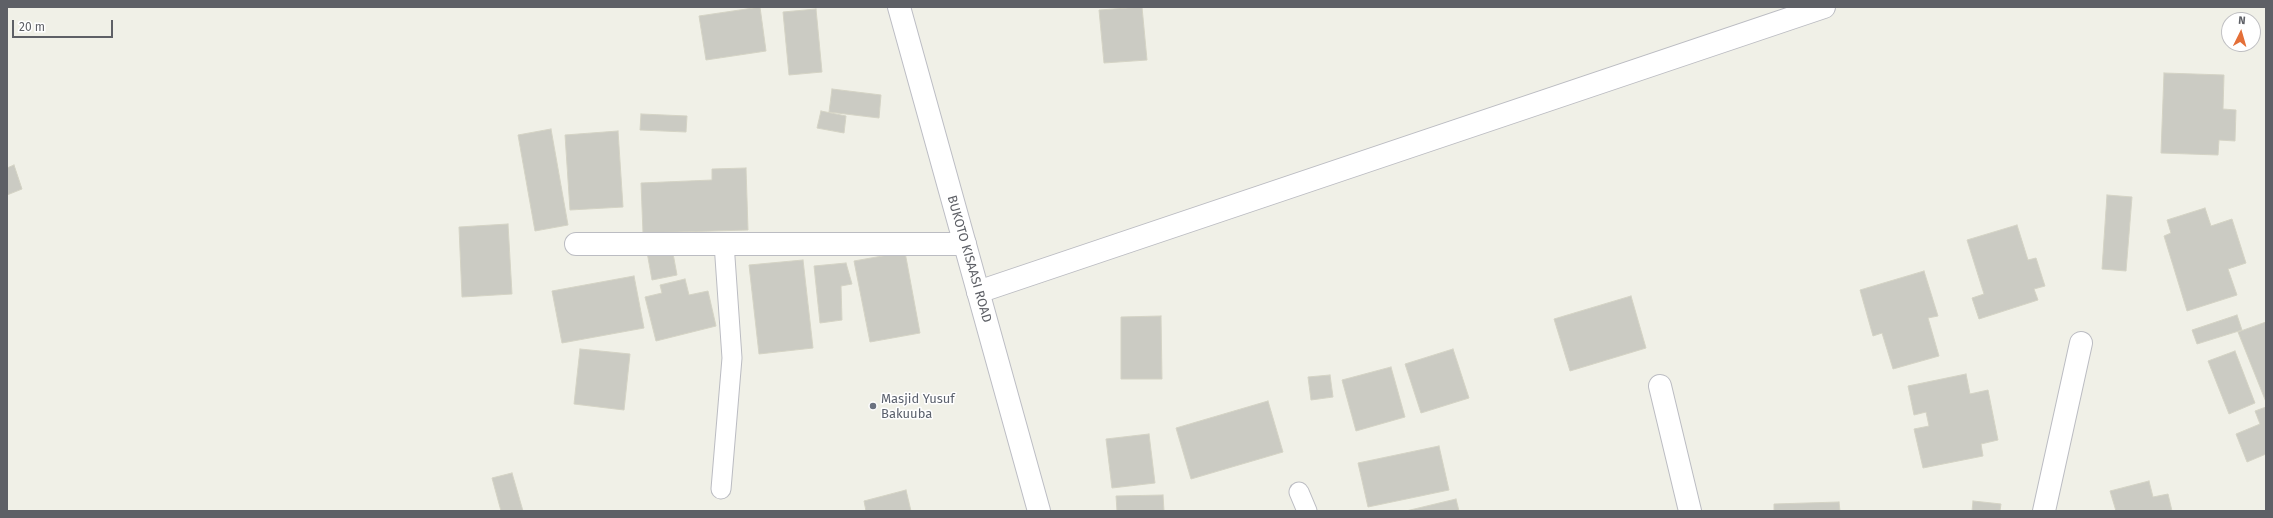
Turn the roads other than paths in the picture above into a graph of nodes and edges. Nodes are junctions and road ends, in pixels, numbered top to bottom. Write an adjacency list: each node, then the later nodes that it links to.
1 (899, 7): 5 (street, BUKOTO KISAASI ROAD)
2 (1824, 7): 6 (street)
3 (724, 243): 4 (street); 5 (street); 9 (lane)
4 (576, 244)
5 (965, 244): 6 (street, BUKOTO KISAASI ROAD)
6 (978, 292): 11 (street, BUKOTO KISAASI ROAD)
7 (2081, 343): 14 (street)
8 (1660, 386): 13 (street)
9 (721, 490)
10 (1299, 492): 12 (lane)
11 (1039, 511)
12 (1307, 511)
13 (1690, 511)
14 (2044, 511)

